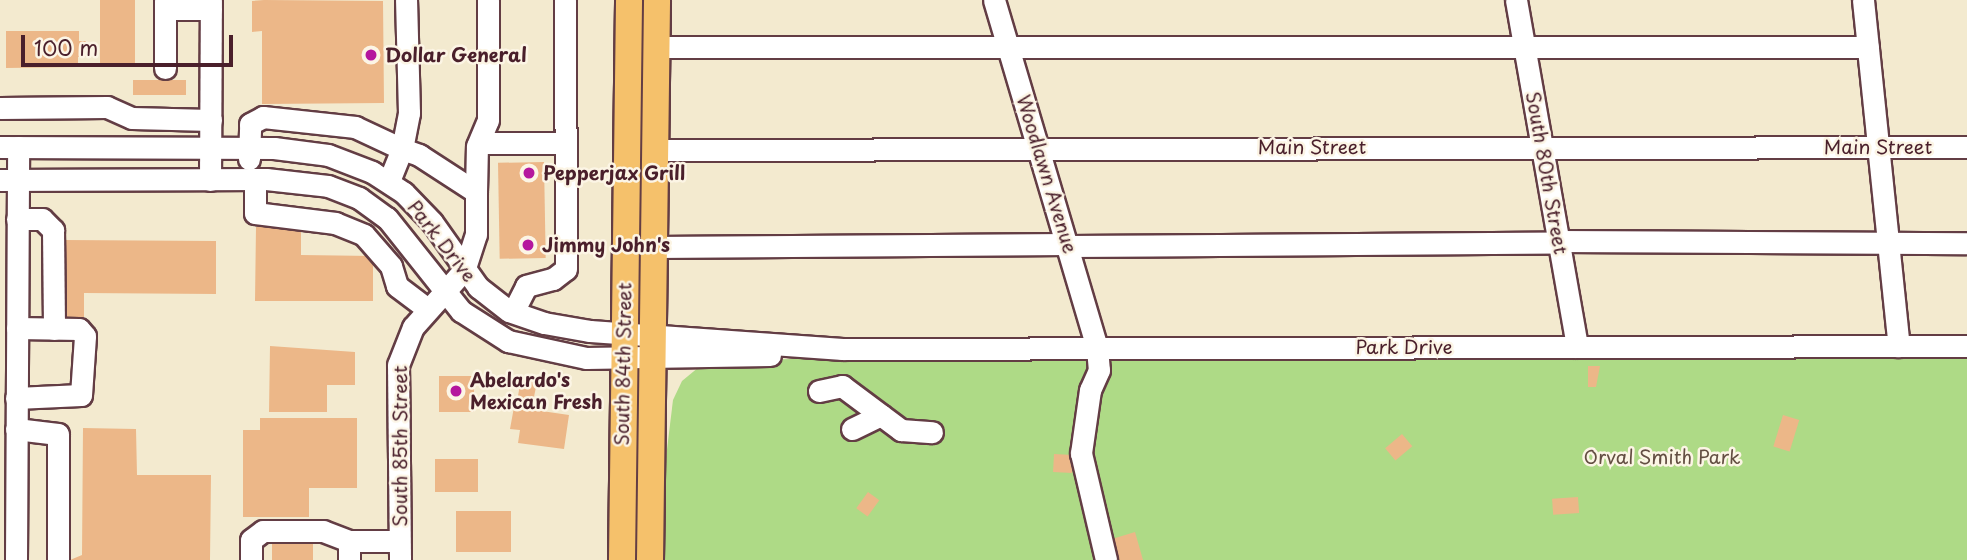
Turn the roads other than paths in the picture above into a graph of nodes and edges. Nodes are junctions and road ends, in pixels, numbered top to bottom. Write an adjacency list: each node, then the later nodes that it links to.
1 (406, 0): 27 (street)
2 (488, 0): 18 (street)
3 (565, 0): 19 (street)
4 (629, 0): 50 (main road, South 84th Street)
5 (657, 0): 11 (main road, South 84th Street)
6 (994, 0): 12 (street, Woodlawn Avenue)
7 (1516, 0): 14 (street, South 80th Street)
8 (1863, 0): 13 (street)
9 (165, 4): 10 (street); 15 (street)
10 (211, 5): 17 (street)
11 (657, 47): 12 (street); 28 (main road, South 84th Street)
12 (1008, 47): 14 (street); 26 (street, Woodlawn Avenue)
13 (1868, 47): 14 (street); 22 (street)
14 (1525, 50): 20 (street, South 80th Street)
15 (165, 68)
16 (0, 108): 17 (street)
17 (211, 120): 24 (street)
18 (479, 143): 19 (street); 33 (street)
19 (565, 143): 45 (street)
20 (1543, 146): 22 (street, Main Street); 26 (street, Main Street); 37 (street, South 80th Street)
21 (9, 147): 24 (street, Park Drive); 30 (street)
22 (1879, 147): 23 (street, Main Street); 38 (street)
23 (1967, 147)
24 (211, 148): 25 (street, Park Drive); 31 (street)
25 (249, 148): 27 (street); 29 (street); 32 (street, Park Drive)
26 (1039, 148): 28 (street, Main Street); 40 (street, Woodlawn Avenue)
27 (402, 149): 32 (street); 33 (street)
28 (656, 150): 41 (main road, South 84th Street)
29 (252, 179): 31 (street, Park Drive); 34 (street, Park Drive); 36 (street)
30 (9, 180): 31 (street, Park Drive); 35 (street)
31 (210, 180)
32 (388, 181): 42 (street, Park Drive)
33 (476, 192): 42 (street)
34 (369, 205): 36 (street); 43 (street, Park Drive)
35 (17, 219): 46 (street); 47 (street)
36 (352, 230): 44 (street)
37 (1559, 242): 38 (street); 40 (street); 51 (street, South 80th Street)
38 (1889, 243): 39 (street); 48 (street)
39 (1967, 243)
40 (1068, 245): 41 (street); 53 (street, Woodlawn Avenue)
41 (654, 247): 52 (main road, South 84th Street)
42 (464, 270): 43 (street, South 85th Street); 45 (street, Park Drive)
43 (443, 290): 44 (street, South 85th Street); 50 (street, Park Drive)
44 (426, 309): 60 (street, South 85th Street)
45 (513, 312): 50 (street, Park Drive)
46 (11, 318): 47 (street); 55 (street)
47 (54, 329): 55 (street)
48 (1899, 346): 49 (street, Park Drive); 51 (street, Park Drive)
49 (1967, 346)
50 (622, 347): 52 (street, Park Drive); 65 (main road, South 84th Street)
51 (1577, 347): 53 (street, Park Drive)
52 (652, 348): 53 (street, Park Drive); 66 (main road, South 84th Street)
53 (1097, 348): 67 (street)
54 (819, 391): 56 (street)
55 (16, 398): 57 (street)
56 (881, 415): 58 (street); 59 (street)
57 (16, 429): 62 (street); 63 (street)
58 (852, 429)
59 (932, 432)
60 (399, 550): 61 (street)
61 (349, 551): 64 (street)
62 (16, 560)
63 (58, 560)
64 (251, 560)
65 (622, 560)
66 (650, 560)
67 (1106, 560)

